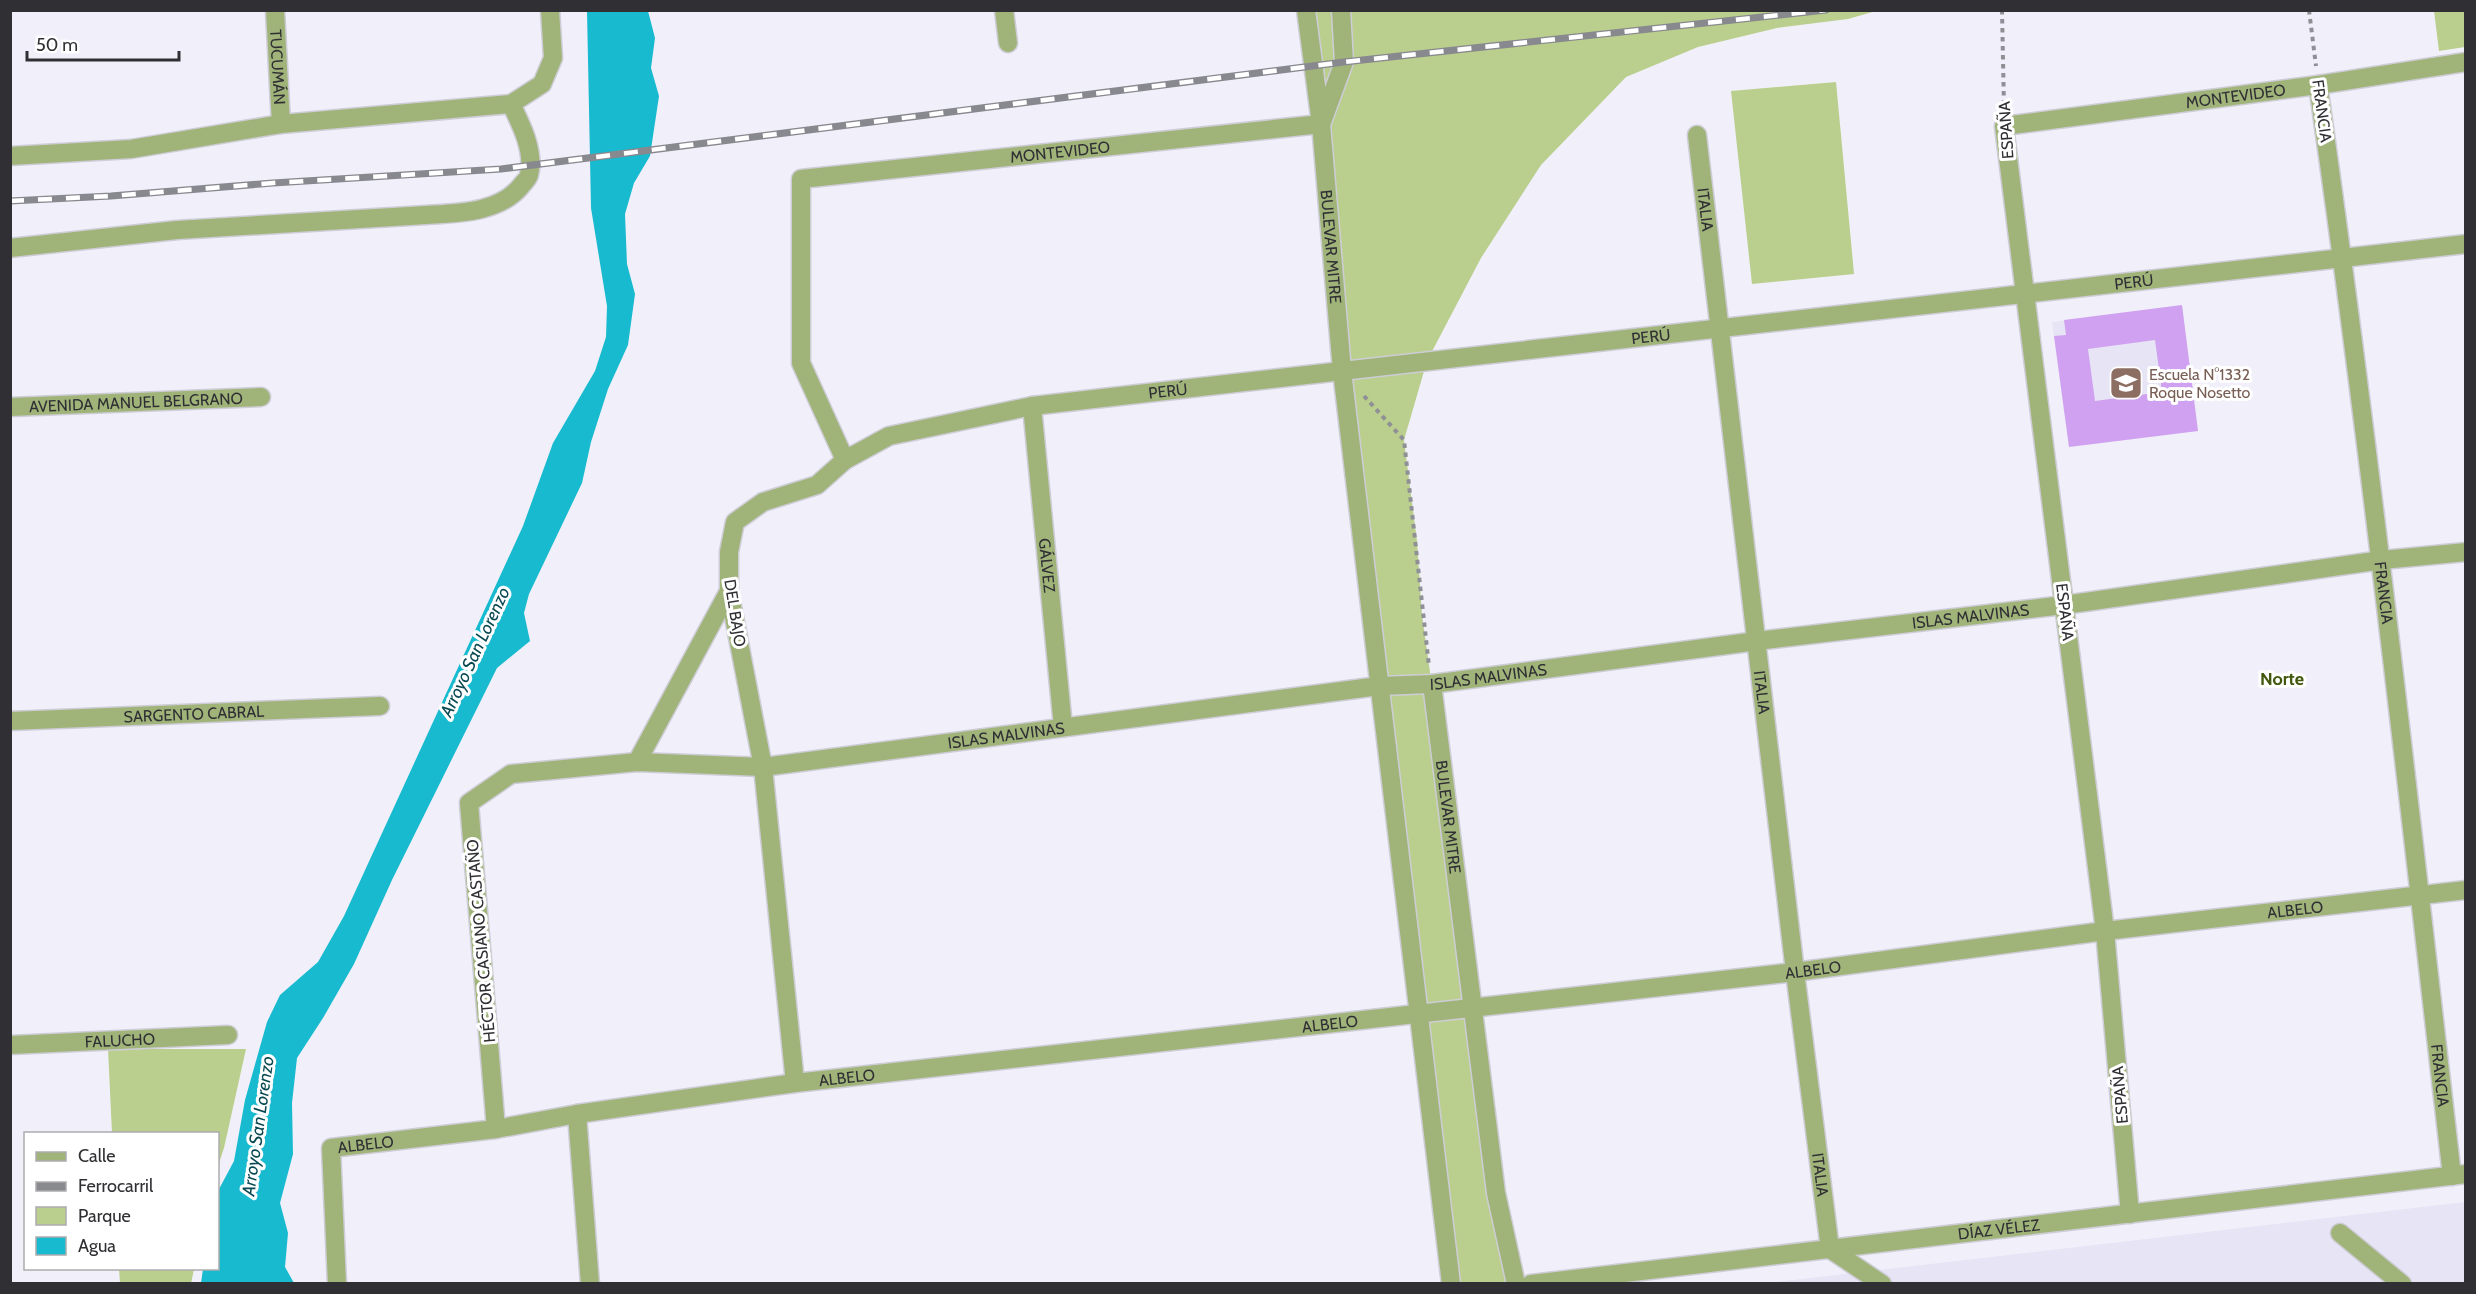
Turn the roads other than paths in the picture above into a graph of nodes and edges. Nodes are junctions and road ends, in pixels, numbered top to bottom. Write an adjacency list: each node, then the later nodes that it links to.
1 (275, 10): 10 (street, TUCUMÁN)
2 (550, 10): 9 (street)
3 (1004, 10): 6 (street)
4 (1306, 10): 11 (street, BULEVAR MITRE)
5 (1341, 10): 11 (street, BULEVAR MITRE)
6 (1008, 43)
7 (2466, 62): 8 (street, MONTEVIDEO)
8 (2318, 85): 12 (street, MONTEVIDEO); 17 (street, FRANCIA)
9 (511, 104): 10 (street); 16 (street)
10 (281, 124): 14 (street)
11 (1321, 124): 20 (street, BULEVAR MITRE); 24 (street, MONTEVIDEO)
12 (2004, 126): 18 (street, ESPAÑA)
13 (1696, 135): 19 (street, ITALIA)
14 (10, 156)
15 (2466, 244): 17 (street, PERÚ)
16 (10, 248)
17 (2343, 258): 18 (street, PERÚ); 26 (street, FRANCIA)
18 (2024, 294): 19 (street, PERÚ); 28 (street, ESPAÑA)
19 (1718, 328): 20 (street, PERÚ); 29 (street, ITALIA)
20 (1342, 371): 22 (street, PERÚ); 31 (street, BULEVAR MITRE)
21 (261, 397): 23 (street, AVENIDA MANUEL BELGRANO)
22 (1032, 406): 24 (street, PERÚ); 34 (street, GÁLVEZ)
23 (10, 408)
24 (845, 460): 27 (street, DEL BAJO)
25 (2466, 552): 26 (street, ISLAS MALVINAS)
26 (2382, 560): 28 (street, ISLAS MALVINAS); 39 (street, FRANCIA)
27 (729, 591): 35 (street); 36 (street, DEL BAJO)
28 (2064, 605): 29 (street, ISLAS MALVINAS); 40 (street, ESPAÑA)
29 (1756, 641): 30 (street, ISLAS MALVINAS); 41 (street, ITALIA)
30 (1432, 684): 31 (street, ISLAS MALVINAS); 42 (street, BULEVAR MITRE)
31 (1379, 686): 34 (street, ISLAS MALVINAS); 43 (street, BULEVAR MITRE)
32 (380, 706): 33 (street, SARGENTO CABRAL)
33 (10, 722)
34 (1063, 727): 36 (street, ISLAS MALVINAS)
35 (638, 762): 36 (street, ISLAS MALVINAS); 37 (street, ISLAS MALVINAS)
36 (763, 766): 46 (street, DEL BAJO)
37 (511, 774): 48 (street, HÉCTOR CASIANO CASTAÑO)
38 (2466, 890): 39 (street, ALBELO)
39 (2420, 895): 40 (street, ALBELO); 49 (street, FRANCIA)
40 (2105, 931): 41 (street, ALBELO); 50 (street, ESPAÑA)
41 (1795, 972): 42 (street, ALBELO); 52 (street, ITALIA)
42 (1474, 1009): 43 (street, ALBELO); 56 (street, BULEVAR MITRE)
43 (1418, 1014): 46 (street, ALBELO); 55 (street, BULEVAR MITRE)
44 (228, 1035): 45 (street, FALUCHO)
45 (10, 1045)
46 (795, 1083): 47 (street, ALBELO)
47 (577, 1114): 48 (street, ALBELO); 54 (street)
48 (496, 1129): 53 (street, ALBELO)
49 (2459, 1175): 50 (street, DÍAZ VÉLEZ)
50 (2130, 1214): 52 (street, DÍAZ VÉLEZ)
51 (2340, 1233): 59 (street)
52 (1830, 1249): 57 (street, DÍAZ VÉLEZ); 58 (street)
53 (337, 1284)
54 (590, 1284)
55 (1451, 1284)
56 (1516, 1284)
57 (1531, 1284)
58 (1882, 1284)
59 (2402, 1284)

